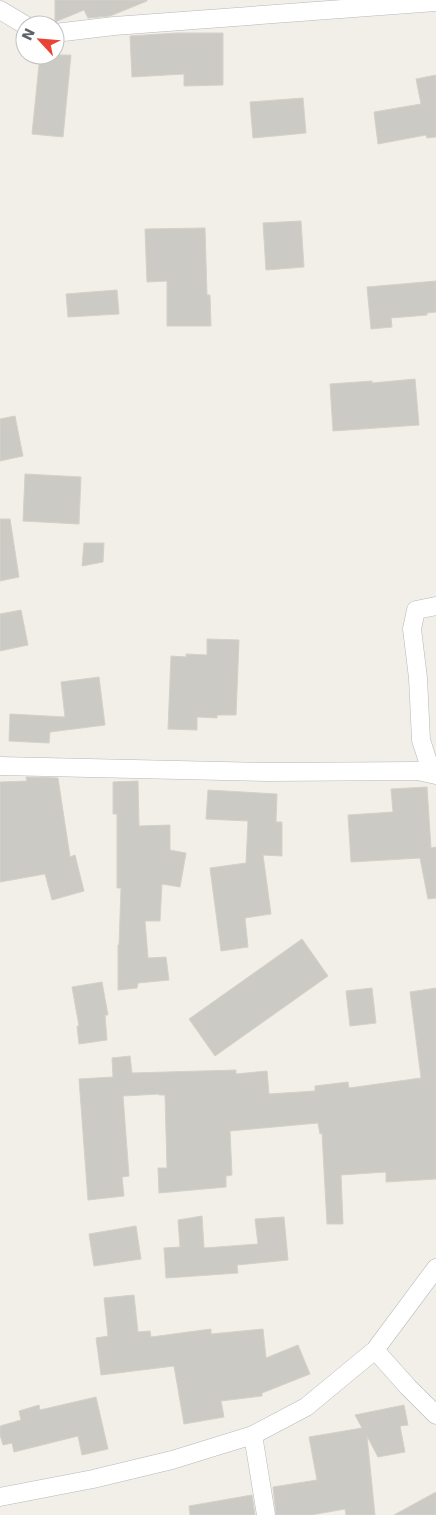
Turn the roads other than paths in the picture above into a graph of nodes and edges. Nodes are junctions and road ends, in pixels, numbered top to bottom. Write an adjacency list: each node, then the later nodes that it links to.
1 (436, 2): 4 (street)
2 (0, 10): 3 (street)
3 (15, 19)
4 (65, 32)
5 (436, 606): 7 (street)
6 (0, 766): 7 (street)
7 (434, 774)
8 (436, 1268): 9 (street)
9 (376, 1350): 10 (street); 11 (street)
10 (436, 1415)
11 (253, 1435): 12 (street); 13 (street)
12 (0, 1497)
13 (266, 1515)

